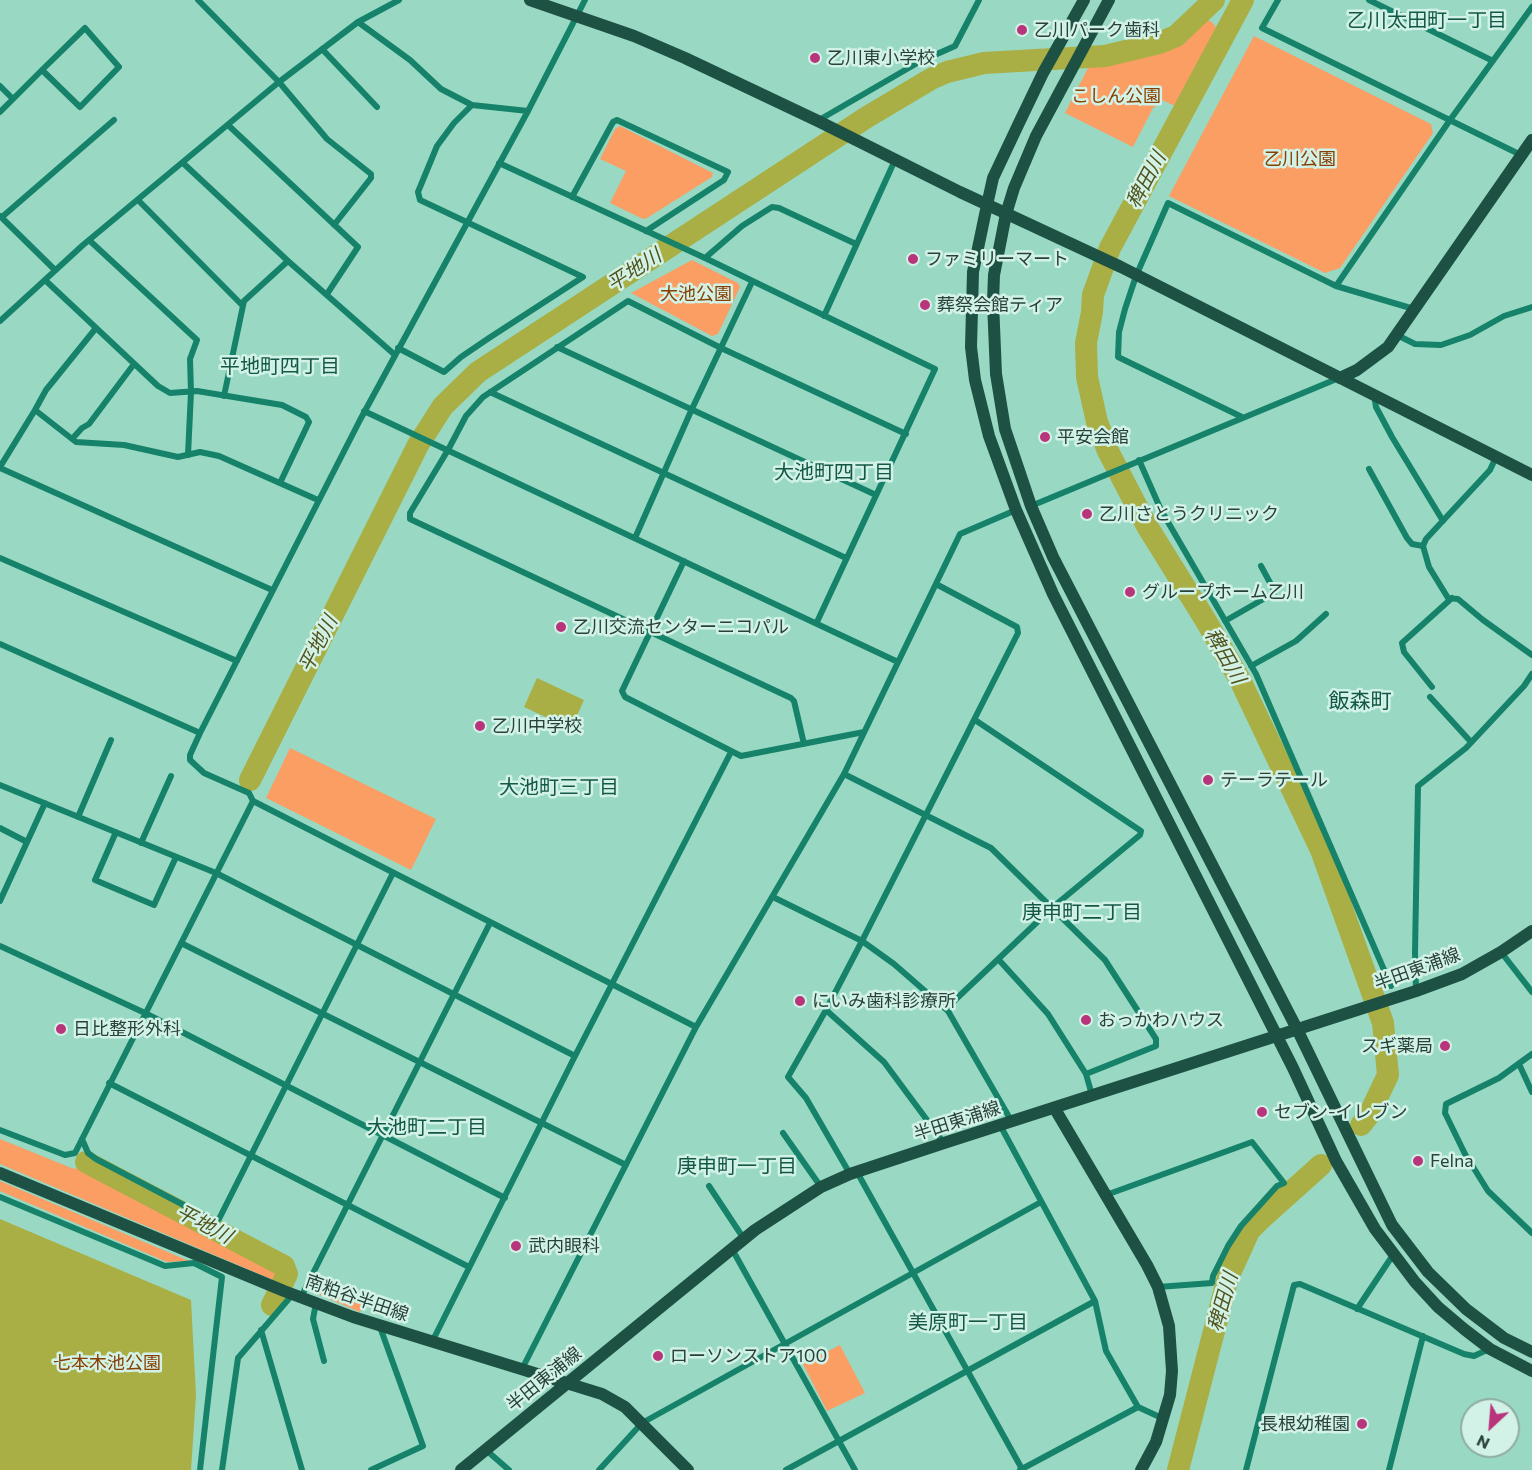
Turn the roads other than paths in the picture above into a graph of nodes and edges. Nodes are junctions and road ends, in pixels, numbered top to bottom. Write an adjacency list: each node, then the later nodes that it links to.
1 (198, 0): 16 (street)
2 (399, 0): 12 (street)
3 (530, 0): 11 (street)
4 (585, 0): 11 (street)
5 (979, 0): 25 (street)
6 (1084, 0): 34 (street)
7 (1108, 0): 35 (street)
8 (1278, 0): 24 (street)
9 (1369, 0): 14 (street)
10 (1532, 7): 14 (street)
11 (577, 16): 21 (street); 25 (street)
12 (358, 22): 13 (street); 19 (street)
13 (322, 49): 16 (street); 20 (street)
14 (1493, 61): 24 (street)
15 (42, 70): 15 (street); 18 (street)
16 (279, 82): 26 (street); 38 (street)
17 (0, 86): 18 (street)
18 (13, 99): 22 (street)
19 (472, 105): 21 (street); 37 (street)
20 (377, 107)
21 (528, 111): 31 (street)
22 (0, 112)
23 (114, 120): 36 (street)
24 (1450, 120): 28 (street); 48 (street)
25 (818, 121): 29 (street)
26 (228, 125): 30 (street); 38 (street)
27 (1532, 140): 28 (street)
28 (1521, 155): 52 (street)
29 (895, 160): 34 (street); 41 (street)
30 (183, 163): 33 (street); 43 (street)
31 (499, 163): 32 (street); 37 (street)
32 (572, 197): 39 (street); 39 (street)
33 (138, 200): 40 (street); 50 (street)
34 (987, 205): 35 (street); 84 (street)
35 (1006, 214): 45 (street); 83 (street)
36 (1, 216): 44 (street)
37 (467, 222): 59 (street); 59 (street)
38 (334, 225): 49 (street)
39 (646, 231): 42 (street)
40 (89, 240): 44 (street); 62 (street)
41 (856, 244): 42 (street); 53 (street)
42 (705, 258): 47 (street)
43 (288, 261): 49 (street); 50 (street)
44 (55, 270): 46 (street)
45 (1136, 276): 48 (street); 61 (street); 69 (street)
46 (45, 280): 54 (street); 55 (street)
47 (752, 282): 53 (street); 58 (street)
48 (1336, 286): 52 (street)
49 (327, 294): 59 (street)
50 (242, 305): 65 (street)
51 (1532, 307): 56 (street)
52 (1414, 309): 56 (street)
53 (824, 316): 70 (street)
54 (0, 321)
55 (96, 328): 60 (street); 66 (street)
56 (1397, 335): 61 (street)
57 (557, 347): 58 (street); 63 (street); 68 (street)
58 (721, 348): 68 (street); 70 (street)
59 (396, 352): 67 (street)
60 (134, 364): 62 (street); 71 (street)
61 (1340, 378): 64 (street); 69 (street)
62 (191, 392): 65 (street); 73 (street)
63 (490, 392): 72 (street); 78 (street)
64 (1374, 395): 74 (street); 85 (street)
65 (224, 396): 80 (street)
66 (35, 410): 71 (street); 76 (street)
67 (364, 411): 72 (street); 82 (street)
68 (692, 411): 78 (street); 81 (street)
69 (1242, 417): 75 (street)
70 (906, 434): 81 (street)
71 (72, 440): 73 (street)
72 (448, 450): 86 (street); 98 (street)
73 (188, 454): 80 (street)
74 (1496, 457): 79 (street); 85 (street)
75 (1137, 461): 83 (street); 96 (street)
76 (0, 467): 93 (street)
77 (1369, 469): 87 (street)
78 (664, 472): 86 (street); 89 (street)
79 (1532, 475)
80 (280, 483): 82 (street)
81 (876, 495): 89 (street)
82 (318, 500): 93 (street)
83 (1031, 506): 149 (street)
84 (1016, 510): 92 (street); 150 (street)
85 (1443, 521): 87 (street)
86 (635, 538): 90 (street)
87 (1423, 546): 94 (street)
88 (0, 558): 101 (street)
89 (846, 558): 97 (street)
90 (684, 561): 97 (street); 98 (street)
91 (1261, 566): 96 (street)
92 (936, 584): 102 (street); 107 (street)
93 (272, 590): 101 (street)
94 (1452, 598): 100 (street); 105 (street)
95 (1326, 614): 103 (street)
96 (1226, 621): 103 (street)
97 (817, 622): 102 (street)
98 (650, 632): 112 (street); 113 (street)
99 (0, 645): 109 (street)
100 (1532, 655)
101 (237, 661): 109 (street)
102 (898, 662): 108 (street)
103 (1251, 666): 141 (street)
104 (1532, 674): 111 (street)
105 (1432, 687)
106 (1430, 697): 111 (street)
107 (975, 720): 119 (street); 130 (street)
108 (864, 732): 112 (street); 114 (street)
109 (200, 733): 117 (street)
110 (111, 740): 120 (street)
111 (1471, 742): 140 (street)
112 (804, 744): 113 (street)
113 (731, 752): 139 (street)
114 (844, 774): 119 (street); 128 (street)
115 (171, 776): 124 (street)
116 (0, 785): 118 (street)
117 (254, 801): 126 (street); 127 (street)
118 (45, 803): 120 (street); 123 (street)
119 (925, 814): 130 (street); 133 (street)
120 (78, 817): 122 (street)
121 (0, 828): 123 (street)
122 (116, 832): 124 (street); 125 (street)
123 (27, 842): 129 (street)
124 (141, 843): 125 (street)
125 (176, 857): 126 (street)
126 (216, 873): 134 (street); 135 (street)
127 (393, 873): 131 (street); 135 (street)
128 (773, 897): 133 (street); 148 (street)
129 (0, 901)
130 (1053, 907): 138 (street); 155 (street)
131 (490, 923): 139 (street); 143 (street)
132 (1532, 931): 137 (street, 半田東浦線)
133 (862, 941): 144 (street); 145 (street)
134 (181, 943): 146 (street); 147 (street)
135 (358, 945): 143 (street); 147 (street)
136 (0, 946): 146 (street)
137 (1501, 952): 140 (street, 半田東浦線); 142 (street)
138 (999, 960): 145 (street); 155 (street)
139 (612, 984): 148 (street); 152 (street)
140 (1416, 991): 141 (street, 半田東浦線)
141 (1393, 992): 149 (street, 半田東浦線)
142 (1532, 992)
143 (454, 994): 152 (street); 153 (street)
144 (826, 1010): 167 (street); 171 (street)
145 (948, 1011): 162 (street)
146 (145, 1013): 156 (street); 157 (street)
147 (321, 1014): 153 (street); 157 (street)
148 (696, 1027): 169 (street)
149 (1297, 1029): 150 (street, 半田東浦線); 196 (street)
150 (1275, 1036): 159 (street, 半田東浦線); 182 (street)
151 (1532, 1054): 154 (street)
152 (575, 1056): 161 (street)
153 (420, 1062): 161 (street); 165 (street)
154 (1519, 1064): 158 (street); 179 (street)
155 (1086, 1074): 159 (street)
156 (109, 1083): 166 (street); 168 (street)
157 (284, 1086): 165 (street); 168 (street)
158 (1532, 1092)
159 (1092, 1096): 160 (street, 半田東浦線)
160 (1055, 1109): 162 (street, 半田東浦線); 174 (street)
161 (542, 1124): 169 (street); 176 (street)
162 (1006, 1124): 167 (street, 半田東浦線); 177 (street)
163 (0, 1130): 166 (street)
164 (783, 1133): 173 (street)
165 (383, 1135): 176 (street); 178 (street)
166 (82, 1139): 168 (street)
167 (944, 1143): 171 (street, 半田東浦線)
168 (249, 1156): 178 (street)
169 (626, 1165): 198 (street)
170 (0, 1173): 186 (street, 南粕谷半田線)
171 (854, 1173): 173 (street, 半田東浦線); 184 (street)
172 (709, 1186): 180 (street)
173 (820, 1187): 180 (street, 半田東浦線)
174 (1106, 1195): 185 (street); 185 (street)
175 (0, 1197): 208 (street)
176 (505, 1198): 183 (street)
177 (1041, 1202): 184 (street); 187 (street)
178 (347, 1206): 183 (street); 186 (street)
179 (1532, 1233)
180 (744, 1239): 181 (street, 半田東浦線)
181 (732, 1249): 194 (street); 201 (street, 半田東浦線)
182 (1393, 1255): 189 (street); 195 (street)
183 (469, 1267): 193 (street)
184 (914, 1273): 194 (street); 199 (street)
185 (1158, 1287): 203 (street)
186 (288, 1292): 188 (street, 南粕谷半田線); 191 (street)
187 (1095, 1301): 199 (street); 202 (street)
188 (316, 1303): 190 (street, 南粕谷半田線); 197 (street)
189 (1357, 1309): 192 (street); 219 (street)
190 (380, 1327): 193 (street, 南粕谷半田線); 211 (street)
191 (261, 1330): 209 (street); 210 (street)
192 (1424, 1336): 195 (street); 220 (street)
193 (432, 1342): 198 (street, 南粕谷半田線)
194 (786, 1344): 204 (street); 205 (street)
195 (1490, 1348): 200 (street)
196 (1532, 1352)
197 (324, 1361)
198 (522, 1369): 201 (street, 南粕谷半田線)
199 (967, 1371): 205 (street); 207 (street)
200 (1532, 1371)
201 (567, 1383): 204 (street, 南粕谷半田線); 206 (street, 半田東浦線)
202 (1138, 1407): 203 (street); 207 (street)
203 (1164, 1419): 218 (street)
204 (642, 1423): 214 (street); 215 (street, 南粕谷半田線)
205 (839, 1442): 216 (street); 217 (street)
206 (486, 1449): 212 (street, 半田東浦線); 213 (street)
207 (1021, 1469)
208 (200, 1470)
209 (222, 1470)
210 (302, 1470)
211 (371, 1470)
212 (461, 1470)
213 (509, 1470)
214 (599, 1470)
215 (688, 1470)
216 (786, 1470)
217 (855, 1470)
218 (1141, 1470)
219 (1246, 1470)
220 (1389, 1470)

